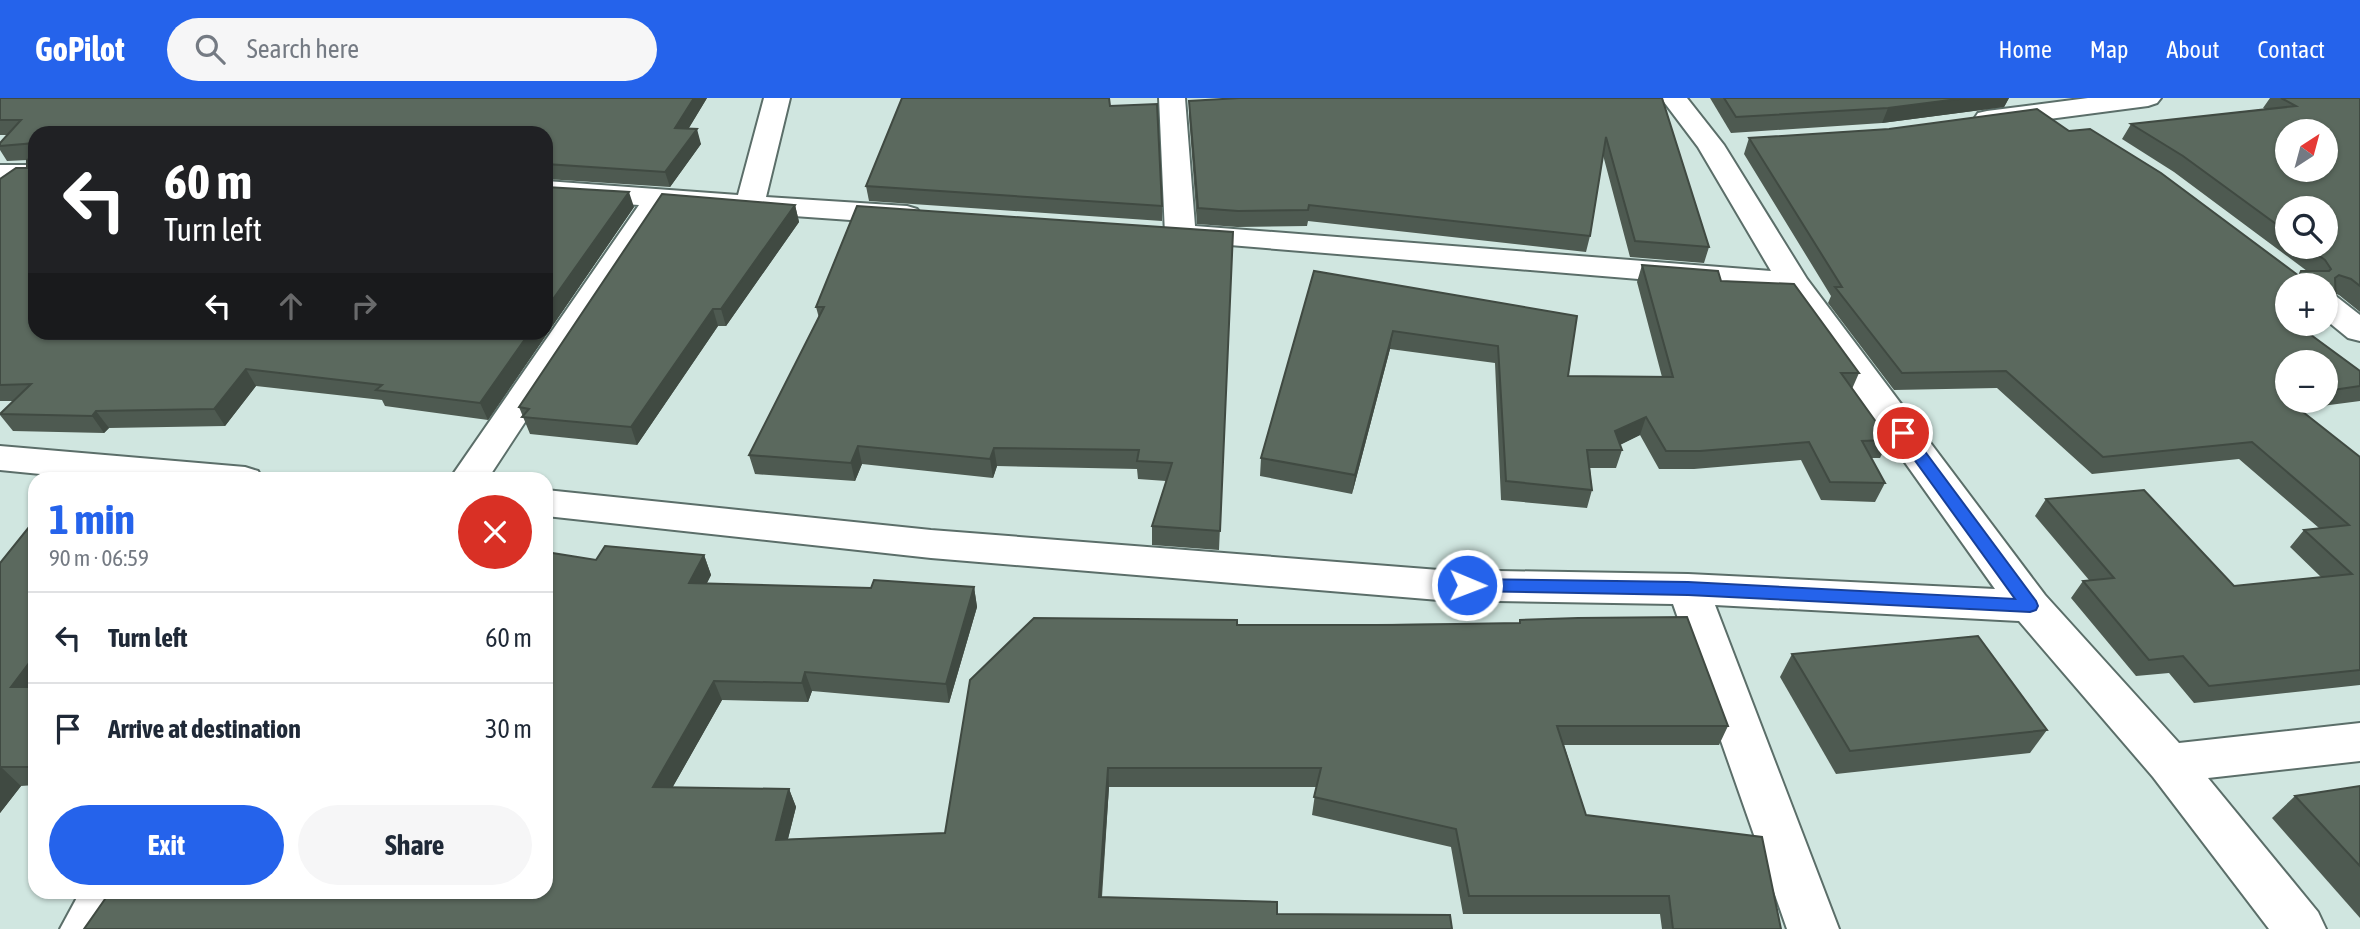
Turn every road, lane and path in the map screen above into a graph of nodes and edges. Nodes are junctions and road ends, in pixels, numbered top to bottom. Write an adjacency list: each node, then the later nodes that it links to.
1 (776, 98): 12 (street)
2 (1172, 98): 14 (street)
3 (1674, 98): 14 (street)
4 (2148, 98): 5 (street)
5 (2041, 104): 6 (street); 7 (street)
6 (1965, 122)
7 (2083, 131)
8 (0, 173): 9 (street)
9 (28, 173)
10 (553, 190): 11 (street)
11 (658, 198): 12 (street); 19 (street)
12 (750, 203): 13 (street)
13 (931, 216)
14 (1793, 282): 22 (street)
15 (2338, 314): 16 (street)
16 (2360, 331)
17 (0, 458): 18 (street)
18 (156, 472)
19 (472, 472)
20 (553, 504): 21 (street)
21 (1688, 589): 22 (street); 27 (street)
22 (2030, 606): 24 (street)
23 (2360, 743): 24 (street)
24 (2169, 764): 28 (street)
25 (104, 899): 26 (street)
26 (86, 929)
27 (1813, 929)
28 (2300, 929)

